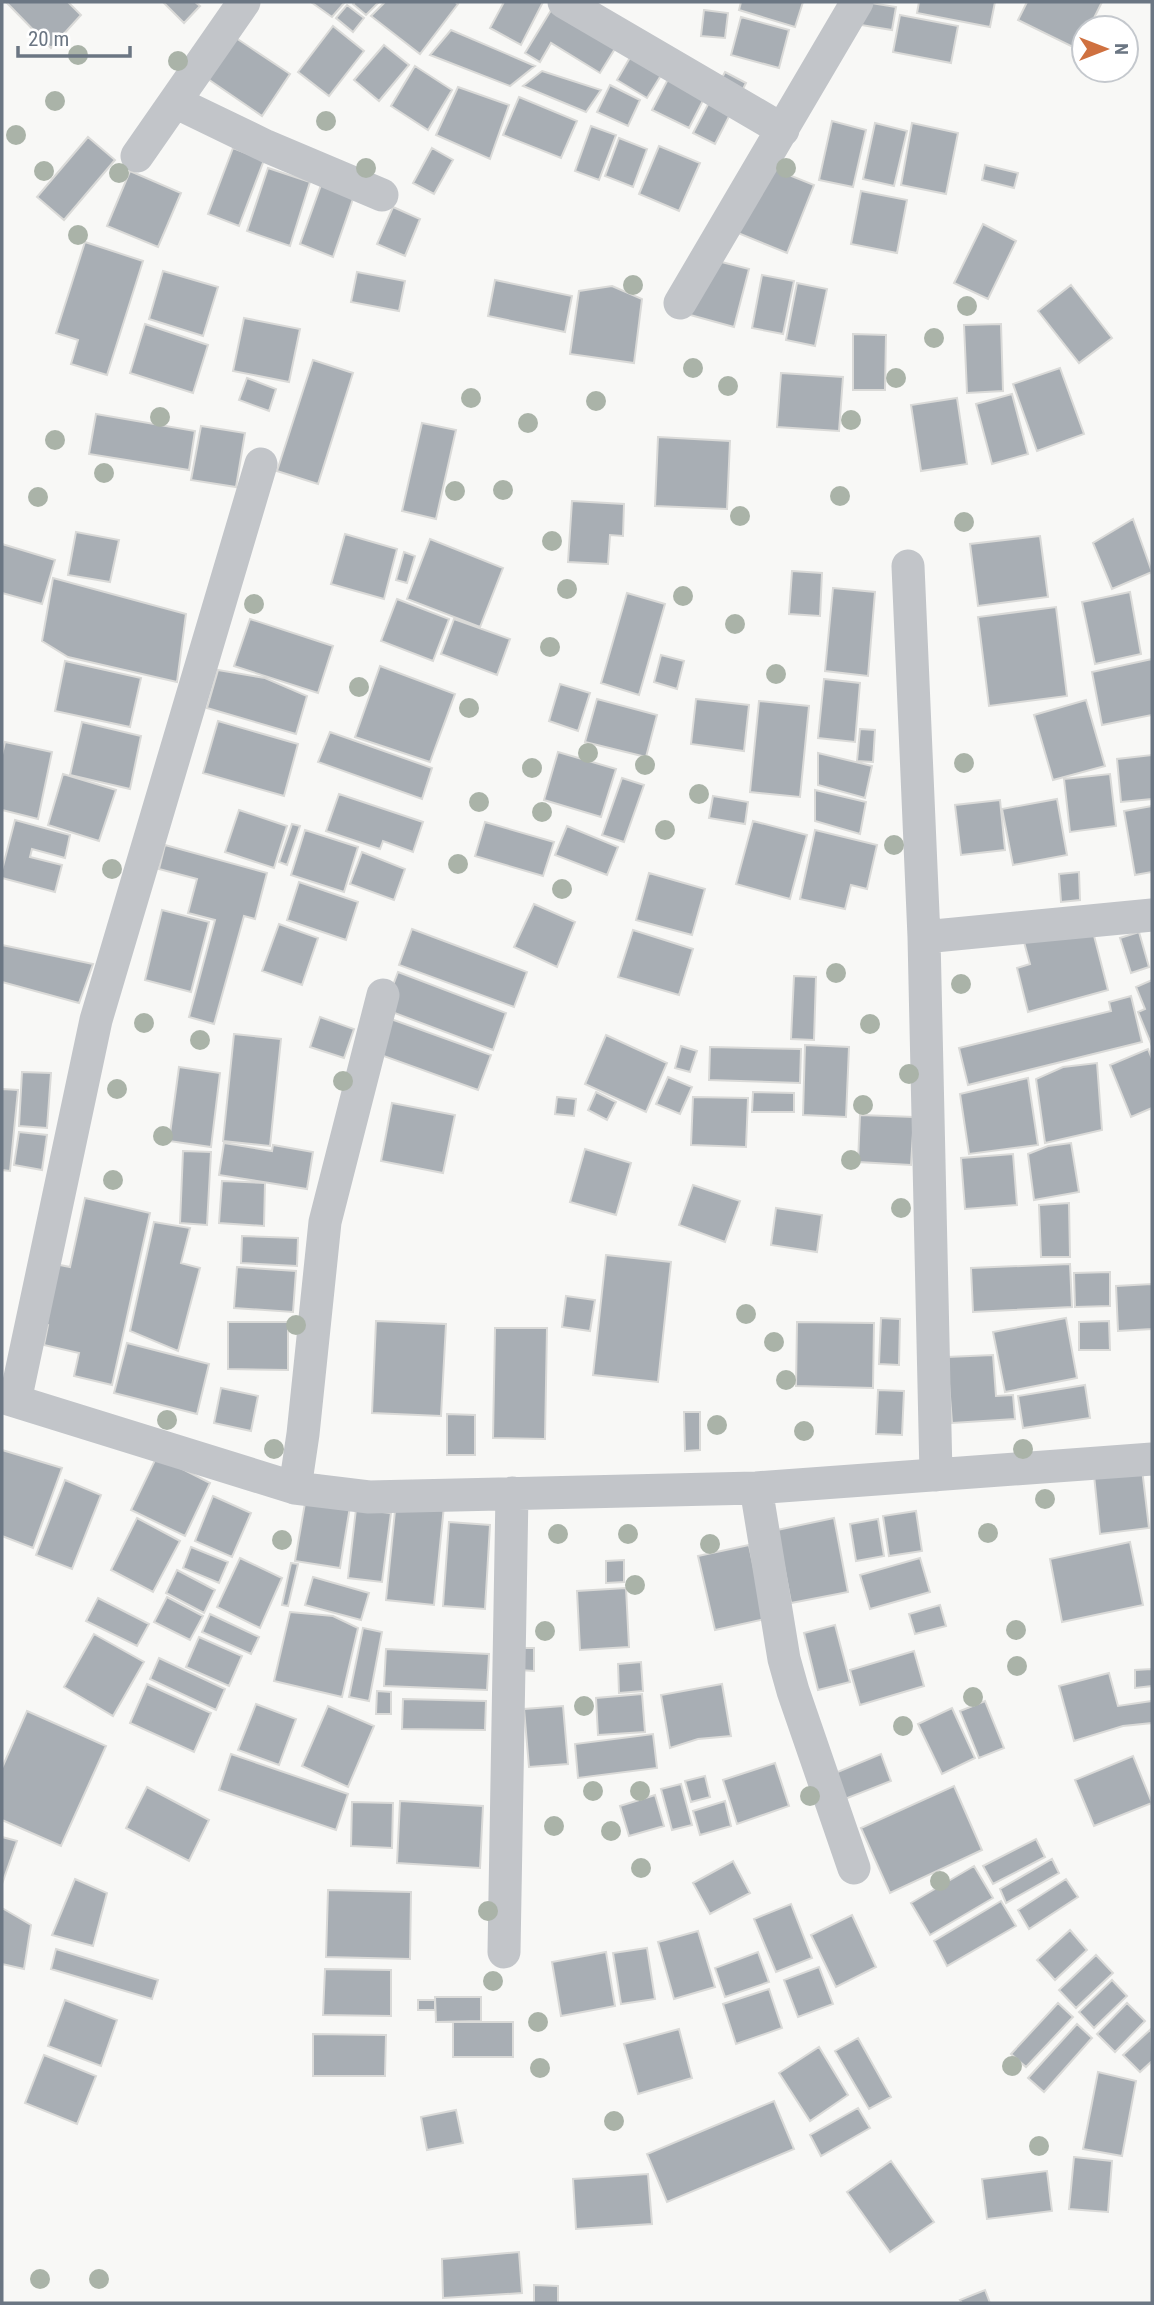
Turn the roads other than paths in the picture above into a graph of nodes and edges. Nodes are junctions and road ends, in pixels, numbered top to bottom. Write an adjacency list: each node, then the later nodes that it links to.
1 (244, 2): 4 (street)
2 (564, 2): 5 (street)
3 (857, 2): 5 (street)
4 (175, 102): 6 (street); 7 (street)
5 (783, 130): 8 (street)
6 (137, 156)
7 (382, 195)
8 (680, 303)
9 (261, 464): 14 (street)
10 (908, 566): 12 (street)
11 (1152, 915): 12 (street)
12 (924, 937): 16 (street)
13 (383, 995): 17 (street)
14 (9, 1399): 17 (street)
15 (1152, 1460): 16 (street)
16 (936, 1475): 18 (street)
17 (295, 1488): 19 (street)
18 (756, 1488): 19 (street); 20 (street)
19 (512, 1493): 21 (street)
20 (854, 1868)
21 (504, 1952)

